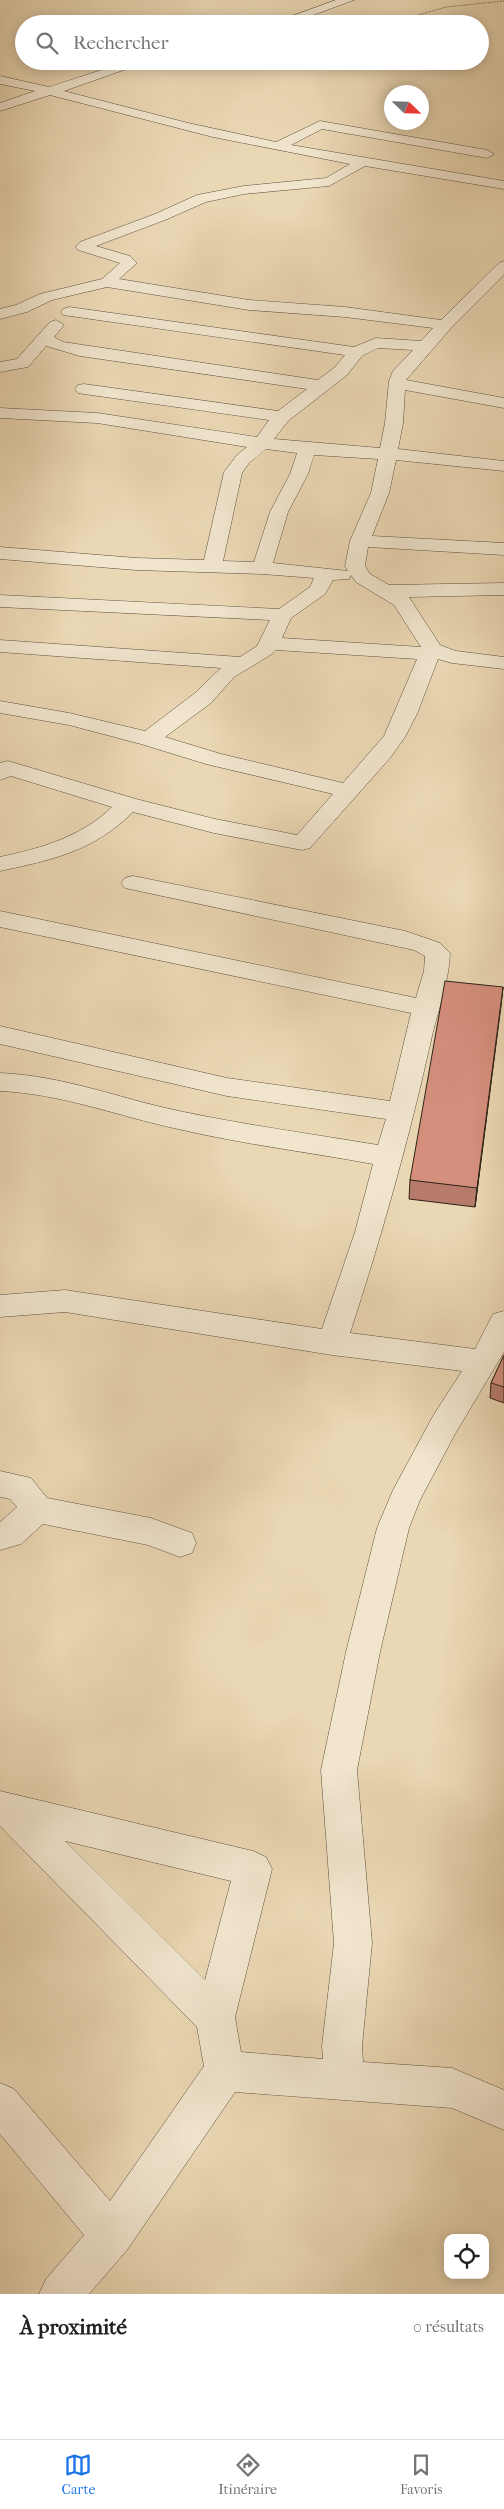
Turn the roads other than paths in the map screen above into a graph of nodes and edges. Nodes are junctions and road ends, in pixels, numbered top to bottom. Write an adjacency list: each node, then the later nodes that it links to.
1 (348, 0): 2 (street)
2 (303, 15)
3 (116, 70): 5 (street)
4 (0, 80): 5 (street)
5 (54, 91): 6 (street); 8 (street)
6 (0, 107)
7 (498, 143): 9 (street)
8 (278, 146): 9 (street); 10 (street)
9 (487, 154): 11 (street)
10 (361, 163): 11 (street); 14 (street)
11 (461, 179): 12 (street)
12 (504, 185)
13 (504, 266): 18 (street)
14 (107, 282): 15 (street); 18 (street)
15 (86, 288): 16 (street); 17 (street)
16 (68, 312): 19 (street); 21 (street)
17 (0, 314)
18 (444, 325): 20 (street)
19 (44, 338): 22 (street); 24 (street)
20 (424, 346): 21 (street); 23 (street)
21 (356, 352): 24 (street)
22 (0, 367)
23 (397, 383): 26 (street); 31 (street)
24 (322, 386): 28 (street)
25 (84, 389): 28 (street)
26 (504, 403)
27 (0, 414): 29 (street)
28 (282, 417): 29 (street)
29 (264, 442): 30 (street); 36 (street)
30 (307, 448): 31 (street); 37 (street)
31 (387, 454): 32 (street); 33 (street)
32 (504, 466)
33 (360, 540): 34 (street); 39 (street)
34 (504, 548)
35 (0, 553): 36 (street)
36 (212, 567): 37 (street)
37 (262, 568): 38 (street)
38 (326, 574): 39 (street); 43 (street)
39 (363, 578): 41 (street)
40 (504, 590): 41 (street)
41 (385, 591): 46 (street)
42 (0, 601): 43 (street)
43 (283, 615): 44 (street)
44 (269, 643): 46 (street); 47 (street)
45 (0, 646): 47 (street)
46 (431, 652): 48 (street); 52 (street)
47 (242, 663): 50 (street)
48 (504, 663)
49 (0, 707): 50 (street)
50 (149, 738): 52 (street)
51 (3, 769): 53 (street)
52 (348, 791): 53 (street)
53 (128, 804): 55 (street)
54 (0, 845): 55 (street)
55 (26, 858): 56 (street)
56 (0, 864)
57 (133, 883): 59 (street)
58 (0, 920): 59 (street)
59 (425, 1008): 62 (street)
60 (0, 1035): 62 (street)
61 (0, 1082): 63 (street)
62 (401, 1112): 63 (street)
63 (389, 1156): 66 (street)
64 (0, 1306): 66 (street)
65 (504, 1322): 67 (street)
66 (332, 1343): 67 (street)
67 (484, 1362): 75 (street)
68 (0, 1484): 69 (street)
69 (37, 1508): 70 (street); 71 (street)
70 (0, 1536)
71 (180, 1543)
72 (5, 1809): 73 (street); 73 (street)
73 (215, 2018): 74 (street)
74 (225, 2071): 75 (street); 78 (street)
75 (345, 2081): 77 (street)
76 (0, 2103): 78 (street)
77 (504, 2110)
78 (112, 2235): 79 (street)
79 (61, 2294)

